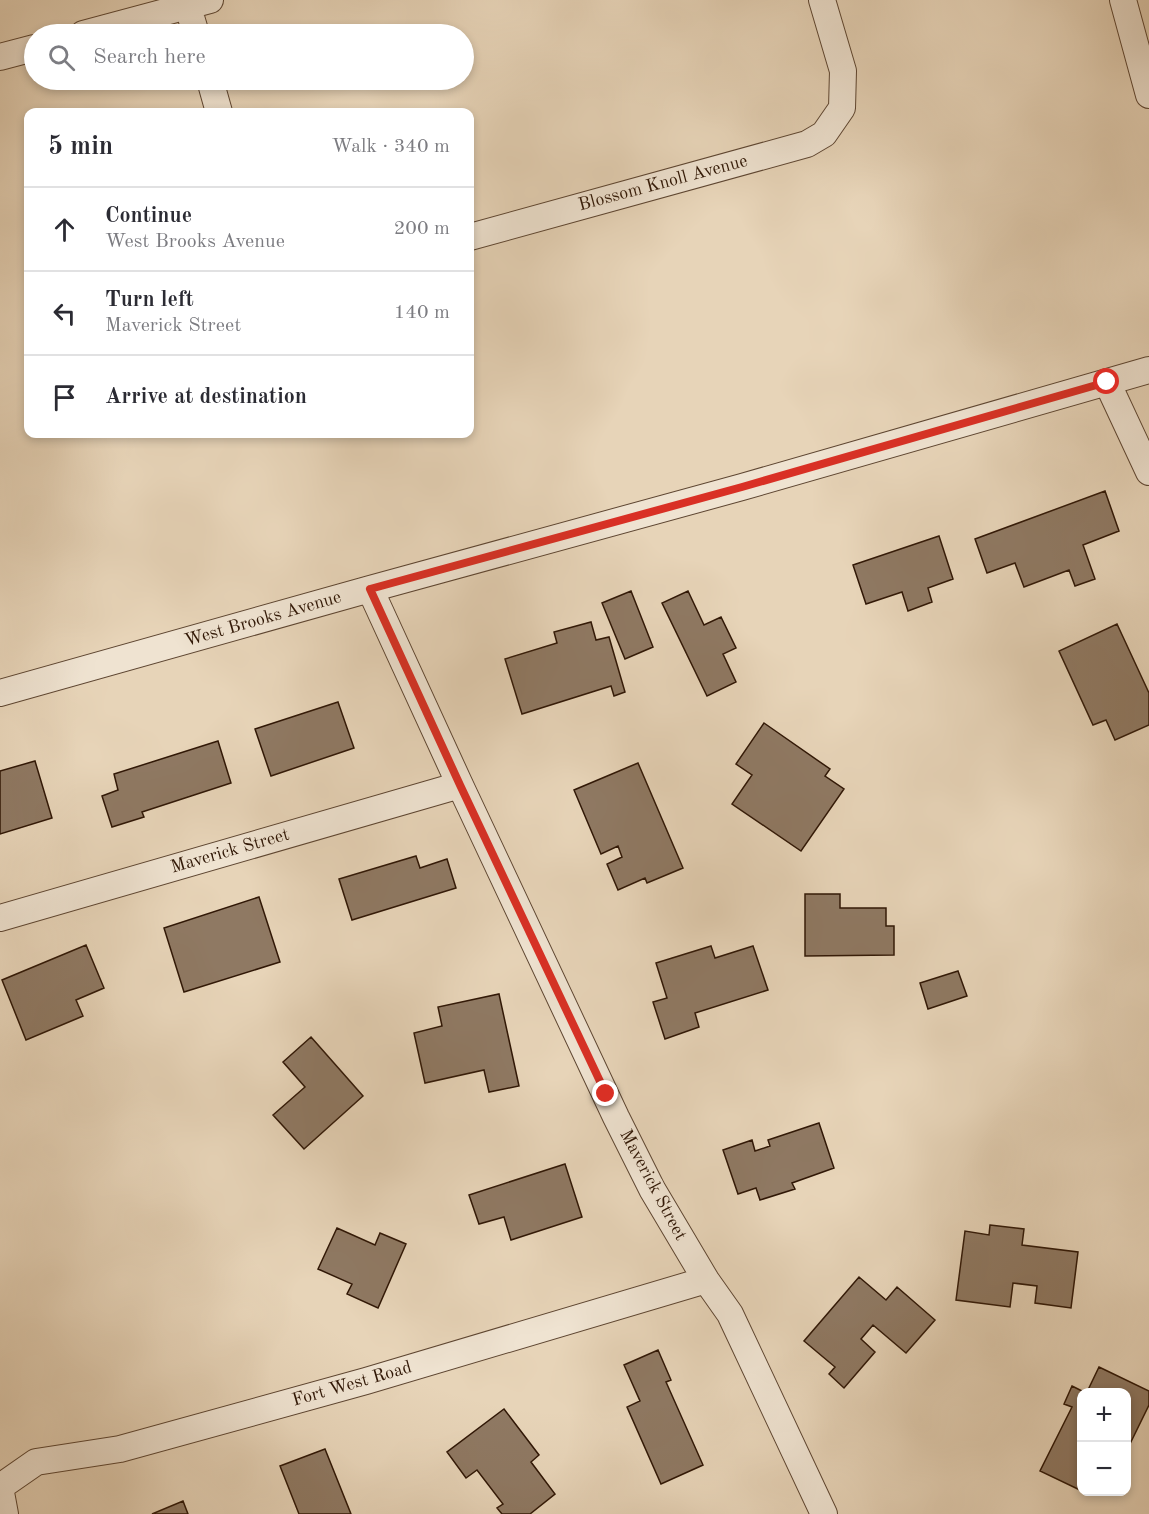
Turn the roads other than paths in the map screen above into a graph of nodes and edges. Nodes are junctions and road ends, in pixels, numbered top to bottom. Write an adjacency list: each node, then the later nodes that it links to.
1 (822, 0): 11 (street, Blossom Knoll Avenue)
2 (1123, 0): 9 (street)
3 (195, 2): 4 (street); 5 (street)
4 (118, 24)
5 (196, 24)
6 (24, 51): 7 (street)
7 (0, 57)
8 (213, 90): 10 (street)
9 (1149, 95)
10 (218, 108)
11 (474, 236)
12 (1149, 370): 13 (street, West Brooks Avenue)
13 (1107, 382): 14 (street); 15 (street, West Brooks Avenue)
14 (1149, 472)
15 (370, 589): 16 (street, West Brooks Avenue); 17 (street, Maverick Street)
16 (0, 693)
17 (460, 785): 18 (street, Maverick Street); 19 (street, Maverick Street)
18 (0, 918)
19 (706, 1280): 20 (street, Fort West Road); 22 (street, Maverick Street)
20 (0, 1487): 21 (street)
21 (5, 1514)
22 (824, 1514)

